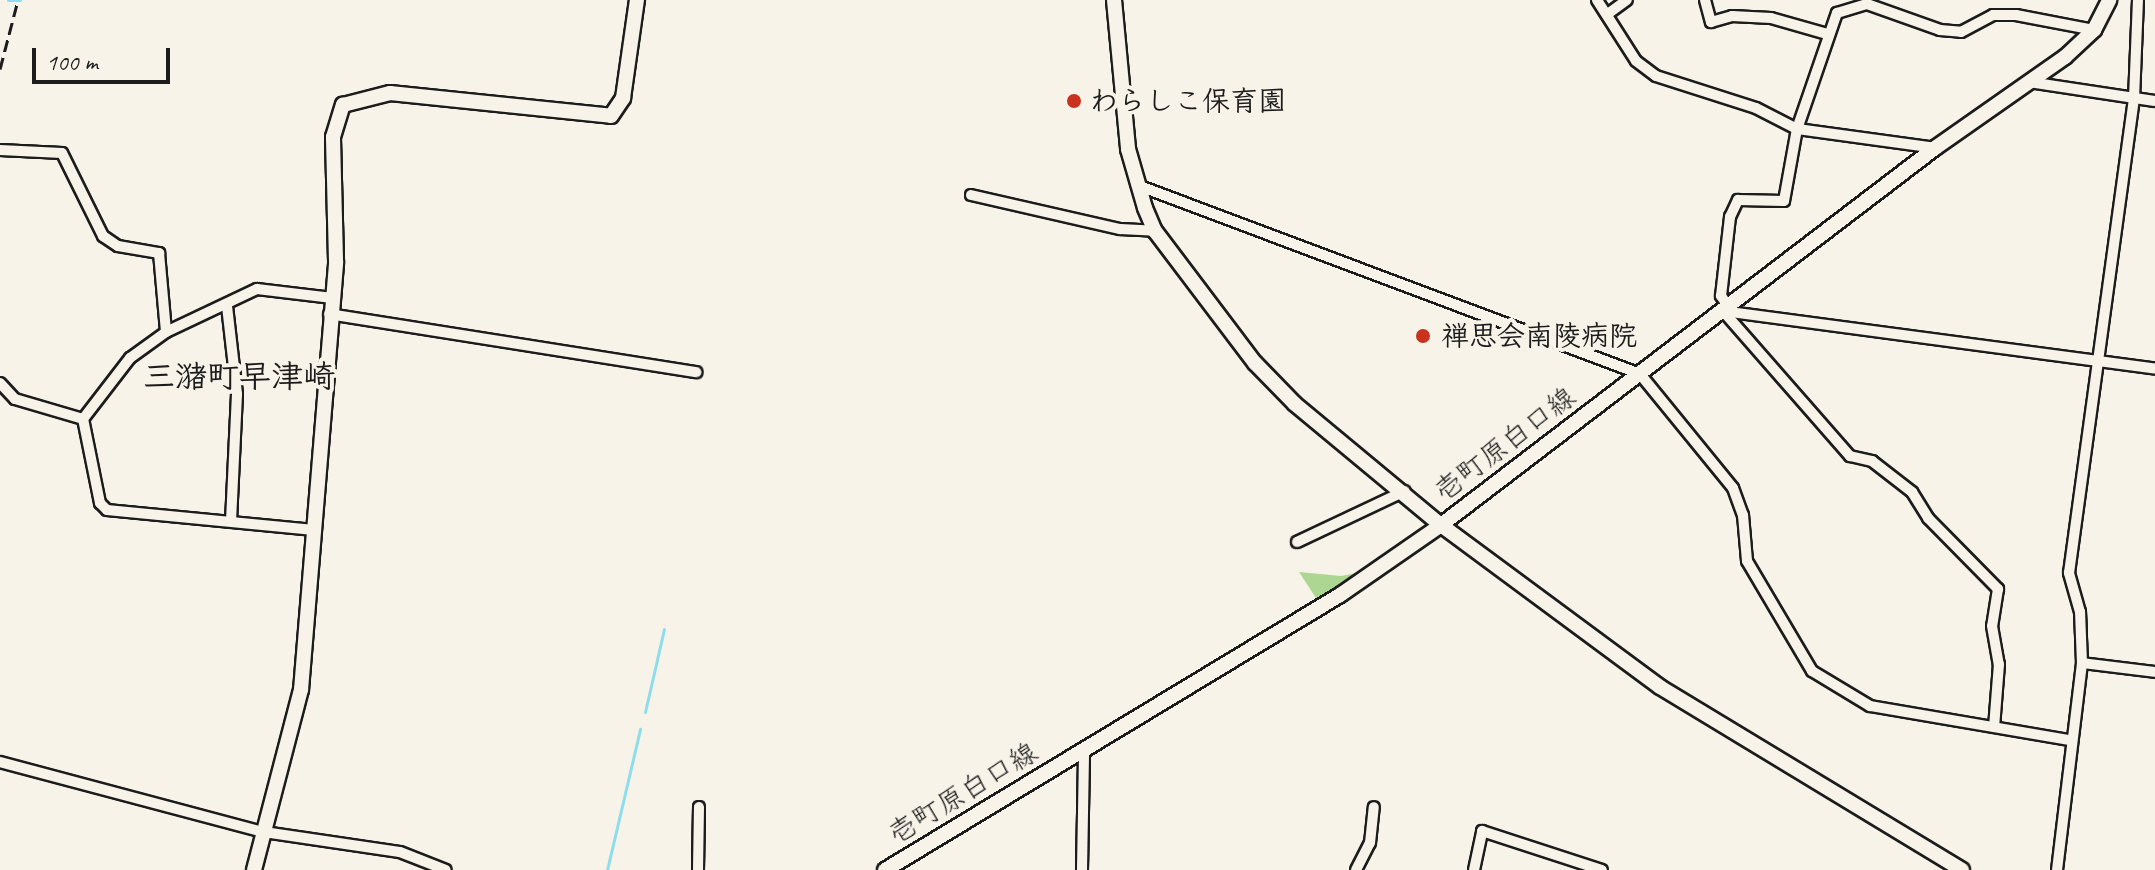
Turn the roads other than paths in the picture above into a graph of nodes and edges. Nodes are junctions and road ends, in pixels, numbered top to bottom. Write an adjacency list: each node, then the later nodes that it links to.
1 (637, 0): 20 (street)
2 (1114, 0): 17 (street)
3 (1597, 0): 8 (street)
4 (1627, 0): 8 (street)
5 (1705, 0): 10 (street)
6 (2109, 0): 9 (street, 壱町原白口線)
7 (2138, 0): 12 (street)
8 (1609, 13): 14 (street)
9 (2094, 30): 10 (street); 11 (street, 壱町原白口線)
10 (1827, 34): 14 (street)
11 (2029, 82): 12 (street); 15 (street, 壱町原白口線)
12 (2134, 99): 13 (street); 25 (street)
13 (2155, 101)
14 (1797, 129): 15 (street); 22 (street)
15 (1935, 148): 22 (street, 壱町原白口線)
16 (0, 150): 24 (street)
17 (1136, 185): 19 (street); 28 (street)
18 (971, 195): 19 (street)
19 (1155, 231): 31 (street)
20 (332, 298): 21 (street); 23 (street)
21 (227, 306): 24 (street); 32 (street)
22 (1726, 309): 25 (street); 28 (street, 壱町原白口線); 38 (street)
23 (329, 314): 27 (street); 34 (street)
24 (166, 332): 30 (street)
25 (2100, 362): 26 (street); 36 (street)
26 (2155, 369)
27 (696, 372)
28 (1640, 374): 33 (street, 壱町原白口線); 38 (street)
29 (0, 383): 30 (street)
30 (83, 419): 32 (street)
31 (1405, 491): 33 (street); 35 (street)
32 (231, 521): 34 (street)
33 (1441, 525): 40 (street, 壱町原白口線); 53 (street)
34 (314, 530): 44 (street)
35 (1297, 542)
36 (2082, 663): 37 (street); 39 (street)
37 (2155, 672)
38 (1994, 727): 39 (street)
39 (2069, 740): 54 (street)
40 (1084, 750): 48 (street, 壱町原白口線); 49 (street)
41 (0, 762): 44 (street)
42 (699, 807): 47 (street)
43 (1374, 807): 50 (street)
44 (264, 832): 45 (street); 46 (street)
45 (254, 870)
46 (446, 870)
47 (698, 870)
48 (885, 870)
49 (1082, 870)
50 (1356, 870)
51 (1474, 870): 52 (street)
52 (1602, 870)
53 (1962, 870)
54 (2057, 870)

